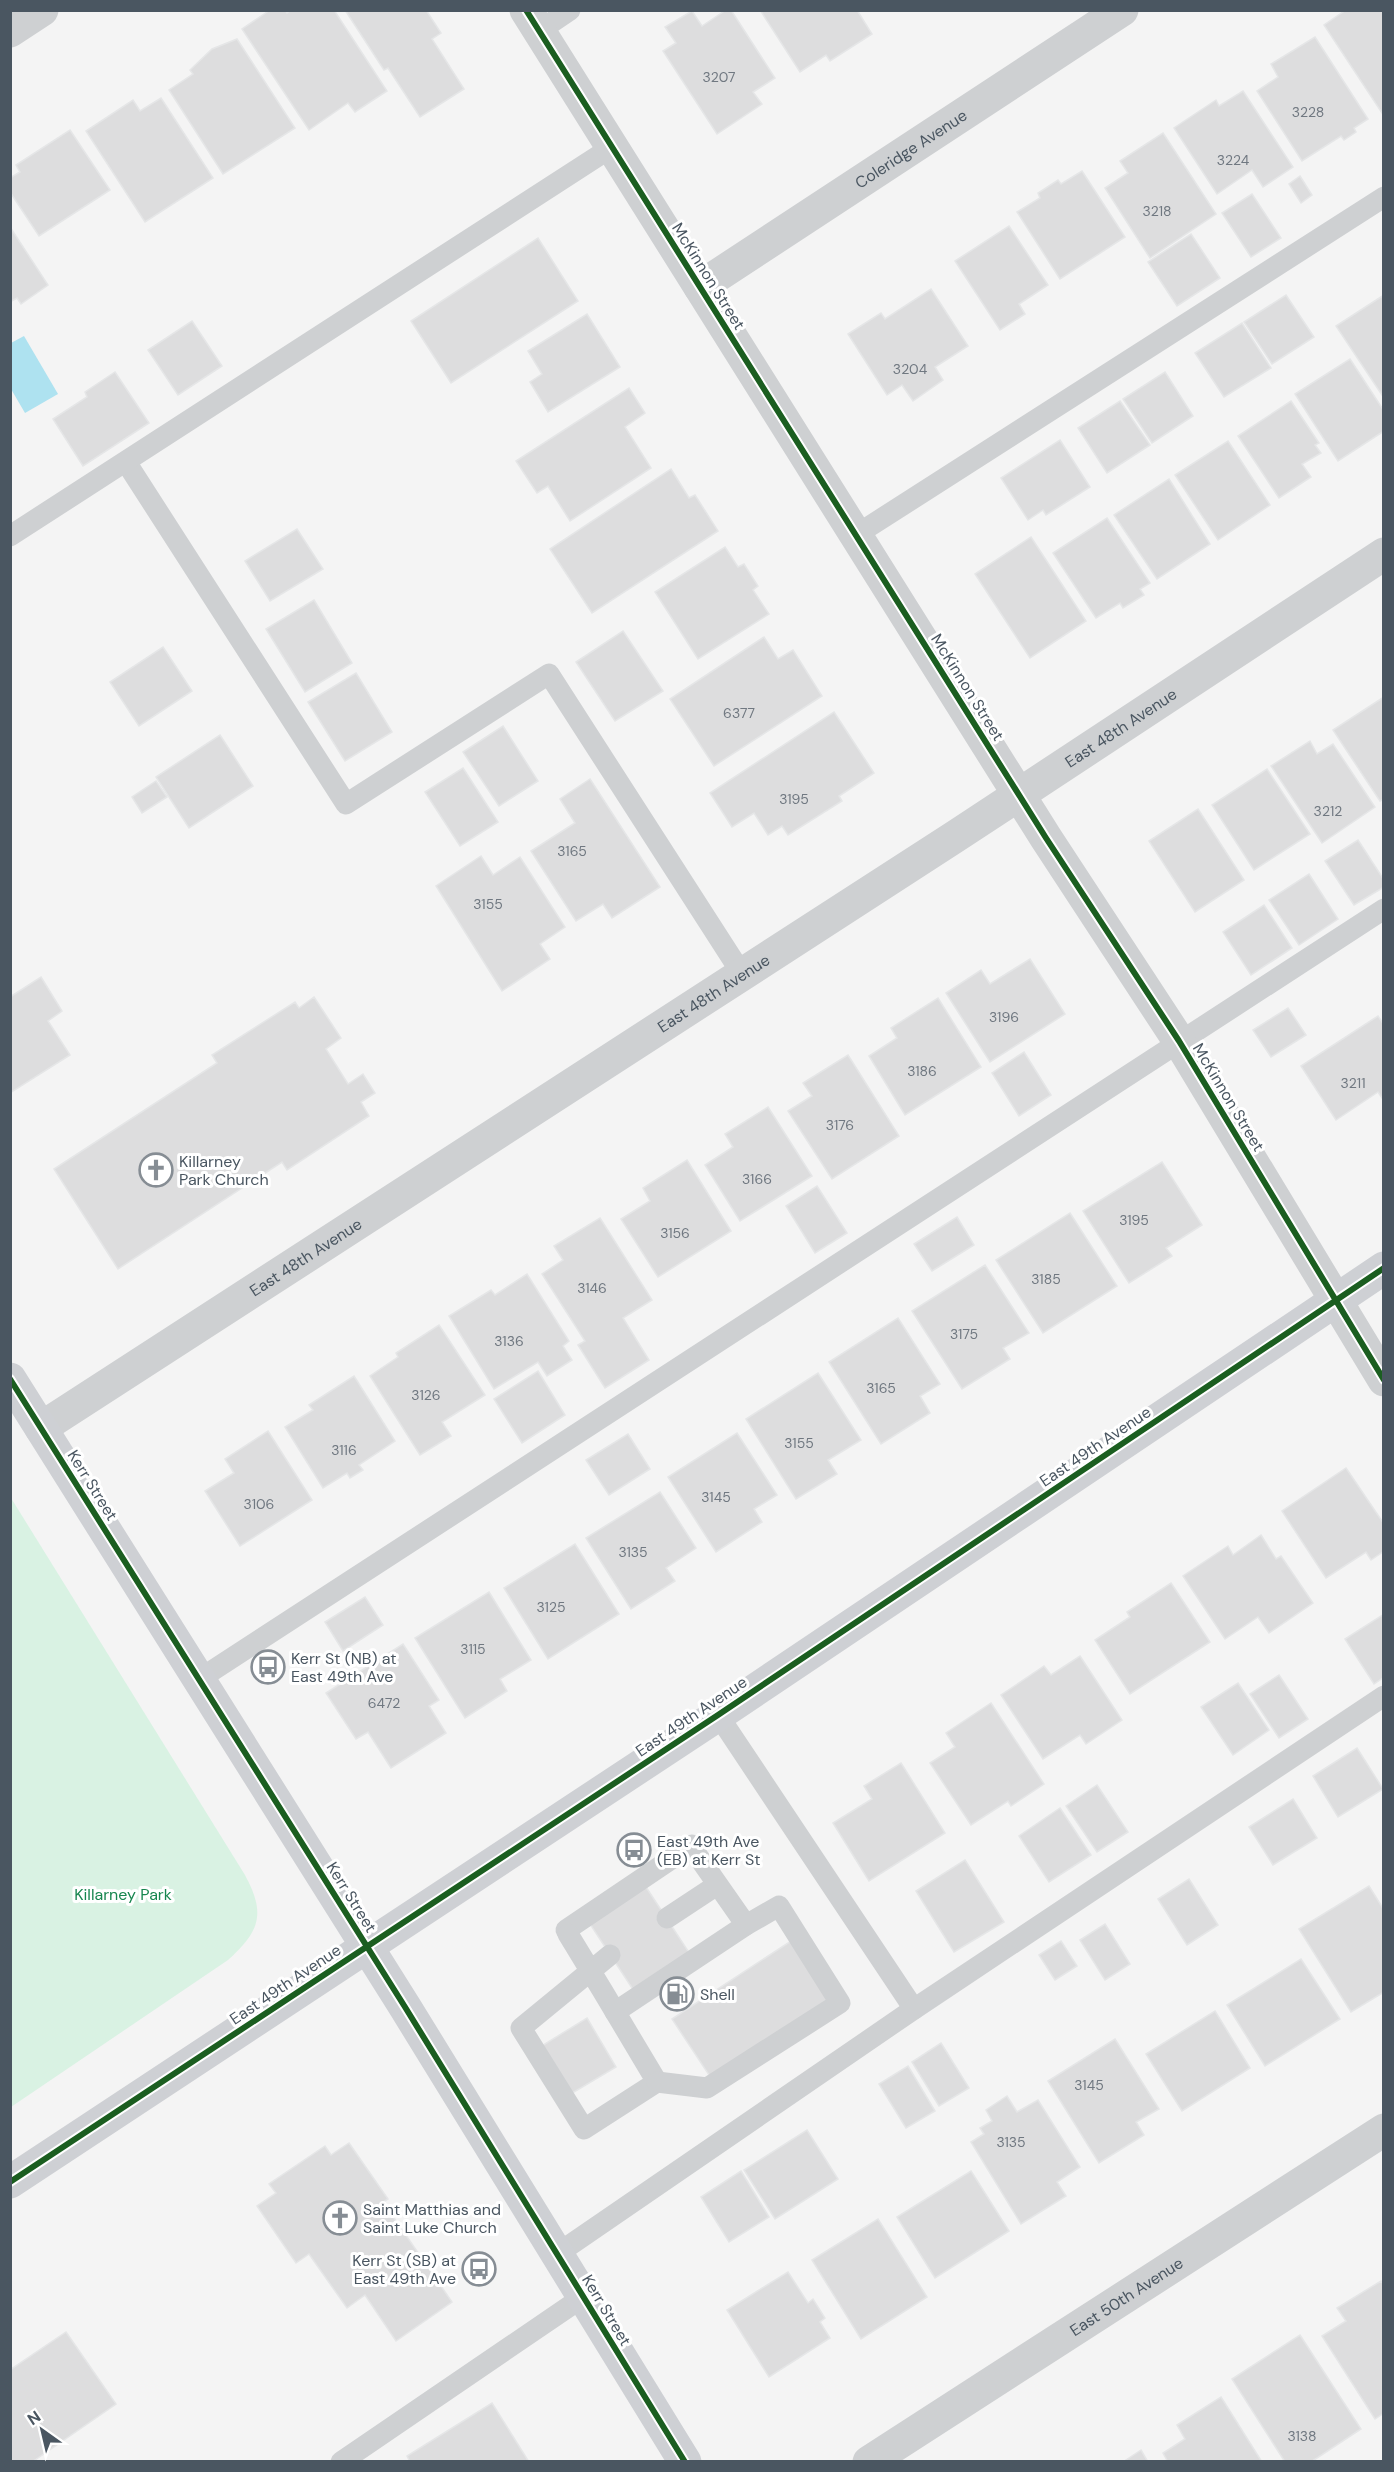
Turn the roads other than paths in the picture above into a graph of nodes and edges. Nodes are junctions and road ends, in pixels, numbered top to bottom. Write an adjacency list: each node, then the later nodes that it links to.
1 (42, 10): 5 (street)
2 (570, 10): 4 (lane)
3 (1122, 10): 8 (street, Coleridge Avenue)
4 (532, 21): 6 (street, McKinnon Street)
5 (10, 31)
6 (612, 147): 8 (street, McKinnon Street); 9 (lane)
7 (1383, 197): 10 (lane)
8 (700, 287): 10 (street, McKinnon Street)
9 (126, 462): 11 (lane); 15 (lane)
10 (856, 535): 13 (street, McKinnon Street)
11 (10, 536)
12 (1383, 554): 13 (street, East 48th Avenue)
13 (1019, 795): 15 (street, East 48th Avenue); 16 (street, McKinnon Street)
14 (1383, 909): 16 (lane)
15 (742, 974): 21 (street, East 48th Avenue)
16 (1179, 1041): 18 (street, McKinnon Street); 22 (lane)
17 (1383, 1268): 18 (street, East 49th Avenue)
18 (1335, 1300): 20 (street, McKinnon Street); 24 (street, East 49th Avenue)
19 (10, 1379): 21 (street, Kerr Street)
20 (1383, 1380)
21 (41, 1428): 22 (street, Kerr Street)
22 (198, 1680): 28 (street, Kerr Street)
23 (1383, 1696): 31 (lane)
24 (718, 1715): 28 (street, East 49th Avenue); 31 (lane)
25 (717, 1885): 26 (lane); 27 (lane); 30 (lane)
26 (667, 1918)
27 (746, 1925): 32 (lane); 33 (lane)
28 (366, 1946): 35 (street, East 49th Avenue); 36 (street, Kerr Street)
29 (610, 1955): 30 (lane)
30 (590, 1970): 32 (lane); 33 (lane)
31 (914, 2009): 36 (lane)
32 (615, 2012): 33 (lane)
33 (657, 2082)
34 (1383, 2130): 40 (street, East 50th Avenue)
35 (10, 2182)
36 (557, 2253): 37 (street, Kerr Street)
37 (583, 2297): 38 (lane); 39 (street, Kerr Street)
38 (340, 2462)
39 (685, 2462)
40 (868, 2462)

